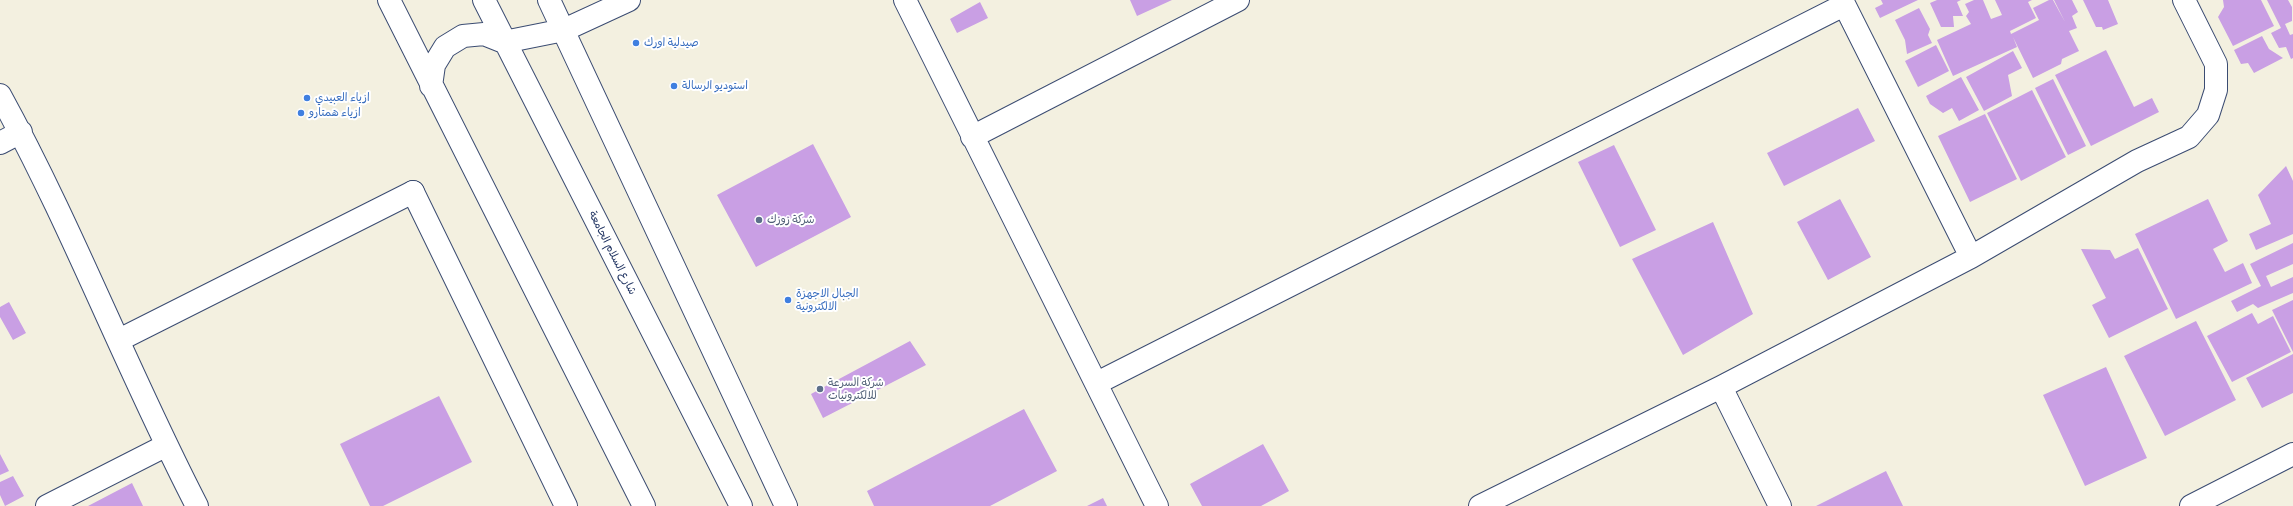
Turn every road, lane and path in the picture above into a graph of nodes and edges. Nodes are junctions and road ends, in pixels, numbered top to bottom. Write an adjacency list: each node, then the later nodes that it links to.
1 (389, 0): 11 (street)
2 (484, 0): 10 (street, شارع السلام الجامعة)
3 (549, 0): 9 (street)
4 (629, 0): 9 (street)
5 (905, 0): 14 (street)
6 (2184, 0): 16 (street)
7 (1235, 1): 14 (street)
8 (1843, 2): 16 (street); 18 (street)
9 (564, 30): 10 (street); 27 (street)
10 (504, 42): 11 (street); 26 (street, شارع السلام الجامعة)
11 (431, 86): 25 (street)
12 (0, 95): 13 (street)
13 (21, 132): 15 (street); 17 (street)
14 (972, 137): 18 (street)
15 (0, 143)
16 (1971, 257): 19 (street)
17 (118, 340): 20 (street); 24 (street)
18 (1097, 383): 28 (street)
19 (1721, 388): 29 (street); 30 (street)
20 (166, 446): 22 (street); 23 (street)
21 (2293, 454): 31 (street)
22 (47, 506)
23 (196, 506)
24 (566, 506)
25 (644, 506)
26 (741, 506)
27 (786, 506)
28 (1157, 506)
29 (1480, 506)
30 (1780, 506)
31 (2191, 506)

